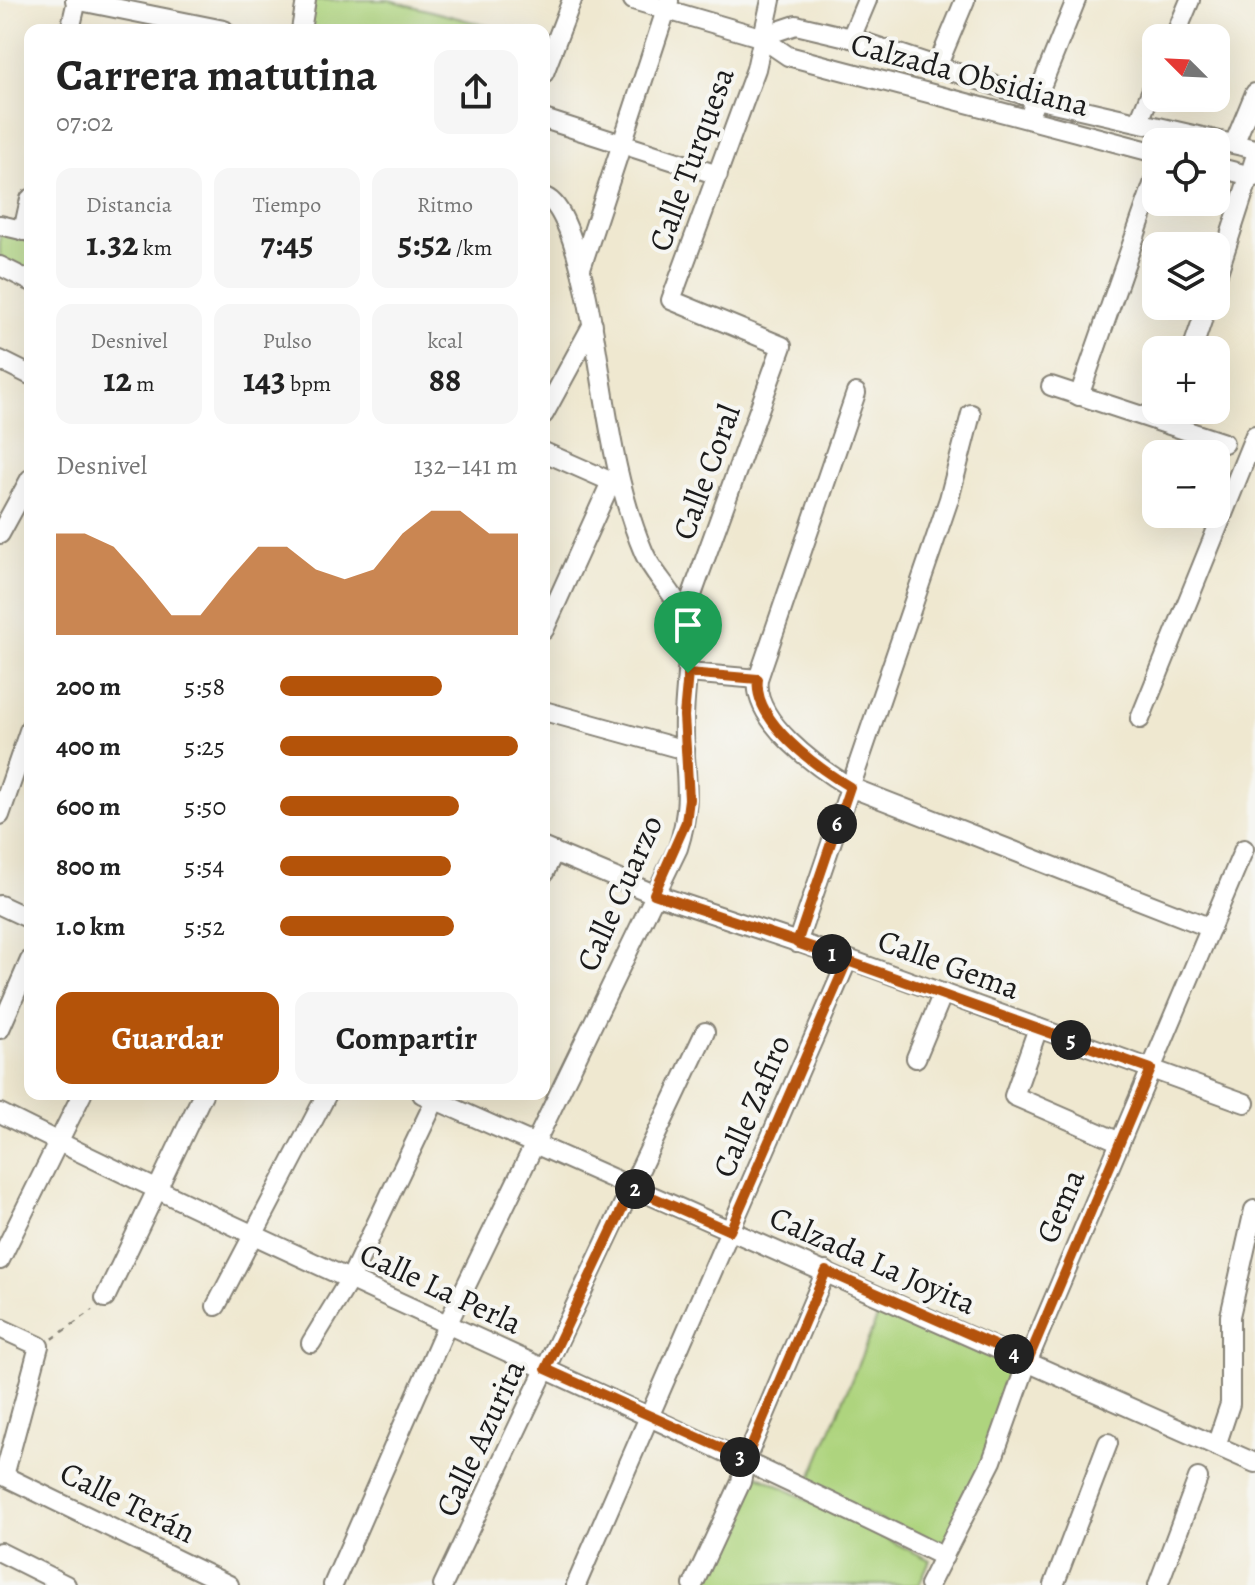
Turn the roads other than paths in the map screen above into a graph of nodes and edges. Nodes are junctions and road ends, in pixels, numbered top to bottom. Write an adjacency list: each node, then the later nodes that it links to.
1 (76, 0): 11 (street); 12 (street)
2 (306, 0): 13 (street)
3 (572, 0): 17 (street)
4 (633, 0): 10 (street)
5 (771, 0): 15 (street, Calle Turquesa)
6 (867, 0): 16 (street)
7 (965, 0): 18 (street)
8 (1076, 0): 20 (street)
9 (1190, 0): 14 (street)
10 (667, 5): 15 (street); 26 (street)
11 (71, 24)
12 (194, 24)
13 (302, 24)
14 (1180, 24)
15 (760, 37): 16 (street, Calzada Obsidiana); 23 (street, Calzada Obsidiana); 31 (street, Calle Turquesa)
16 (851, 38): 18 (street, Calzada Obsidiana)
17 (550, 57)
18 (937, 67): 20 (street, Calzada Obsidiana)
19 (1255, 93): 25 (street)
20 (1036, 99): 23 (street); 24 (street, Calzada Obsidiana)
21 (1143, 112): 24 (street)
22 (550, 121): 26 (street)
23 (1027, 121): 28 (street, Calzada Obsidiana)
24 (1139, 121): 25 (street, Calzada Obsidiana)
25 (1234, 144): 27 (street, Calzada Obsidiana)
26 (621, 145): 31 (street); 38 (street)
27 (1255, 149)
28 (1142, 150)
29 (1230, 168): 30 (street)
30 (1253, 170): 36 (street)
31 (718, 175): 41 (street, Calle Turquesa)
32 (550, 201): 38 (street, Calle Cuarzo)
33 (1142, 216): 46 (street)
34 (0, 225): 35 (street)
35 (24, 231)
36 (1230, 238)
37 (0, 266): 39 (street)
38 (581, 268): 40 (street, Calle Cuarzo)
39 (24, 278)
40 (593, 324): 47 (street); 54 (street, Calle Cuarzo)
41 (782, 346): 57 (street, Calle Coral)
42 (0, 360): 43 (street)
43 (24, 372)
44 (1051, 386): 46 (street)
45 (856, 393): 60 (street)
46 (1079, 396): 48 (street)
47 (550, 403)
48 (1142, 411)
49 (971, 414): 65 (street)
50 (1184, 424): 52 (street)
51 (1255, 435): 62 (street)
52 (1218, 440)
53 (550, 455): 54 (street)
54 (615, 484): 57 (street, Calle Cuarzo); 58 (street)
55 (24, 490): 56 (street)
56 (0, 534)
57 (684, 617): 59 (street, Calle Cuarzo)
58 (550, 618)
59 (688, 673): 60 (street); 64 (street, Calle Cuarzo)
60 (758, 679): 65 (street)
61 (550, 713): 64 (street)
62 (1140, 719)
63 (24, 745): 66 (street)
64 (685, 750): 69 (street, Calle Cuarzo)
65 (850, 787): 72 (street); 73 (street)
66 (0, 815)
67 (1244, 849): 72 (street, Gema)
68 (550, 850): 69 (street, Calle Gema)
69 (654, 894): 73 (street, Calle Gema); 91 (street, Calle Cuarzo)
70 (0, 905): 71 (street)
71 (24, 916)
72 (1211, 928): 81 (street, Gema)
73 (797, 943): 74 (street, Calle Gema)
74 (848, 959): 76 (street, Calle Gema); 95 (street, Calle Zafiro)
75 (24, 974): 78 (street)
76 (943, 993): 77 (street, Calle Gema); 80 (street)
77 (1038, 1028): 81 (street, Calle Gema); 90 (street)
78 (0, 1029)
79 (705, 1032): 92 (street, Calle Azurita)
80 (916, 1058)
81 (1151, 1069): 87 (street, Calle Gema); 90 (street, Gema)
82 (79, 1100): 89 (street)
83 (200, 1100): 93 (street)
84 (324, 1100): 96 (street)
85 (430, 1100): 99 (street)
86 (441, 1100): 91 (street, Calzada La Joyita)
87 (1245, 1103)
88 (0, 1113): 89 (street, Calle La Perla)
89 (58, 1142): 93 (street, Calle La Perla); 97 (street)
90 (1120, 1142): 105 (street, Gema)
91 (535, 1144): 92 (street, Calzada La Joyita); 102 (street, Calle Cuarzo)
92 (632, 1188): 95 (street, Calzada La Joyita); 106 (street, Calle Azurita)
93 (157, 1190): 96 (street, Calle La Perla); 100 (street)
94 (1254, 1210): 109 (street)
95 (730, 1231): 98 (street, Calzada La Joyita); 107 (street, Calle Zafiro)
96 (253, 1236): 99 (street, Calle La Perla); 101 (street)
97 (0, 1260)
98 (826, 1271): 105 (street, Calzada La Joyita); 110 (street)
99 (350, 1279): 102 (street, Calle La Perla); 104 (street)
100 (105, 1298)
101 (216, 1306)
102 (447, 1325): 106 (street, Calle La Perla); 119 (street, Calle Cuarzo)
103 (0, 1328): 112 (street)
104 (311, 1343)
105 (1028, 1360): 109 (street, Calzada La Joyita); 115 (street, Gema)
106 (546, 1369): 107 (street, Calle La Perla); 120 (street, Calle Azurita)
107 (649, 1416): 110 (street, Calle La Perla); 121 (street, Calle Zafiro)
108 (1108, 1443): 124 (street)
109 (1216, 1446): 111 (street, Calzada La Joyita)
110 (746, 1459): 115 (street, Calle La Perla); 122 (street)
111 (1255, 1463)
112 (2, 1475): 118 (street, Calle Terán)
113 (1198, 1478): 125 (street)
114 (0, 1552): 116 (street)
115 (944, 1557): 123 (street, Gema)
116 (44, 1580): 117 (street)
117 (66, 1585)
118 (229, 1585)
119 (333, 1585)
120 (443, 1585)
121 (576, 1585)
122 (693, 1585)
123 (929, 1585)
124 (1054, 1585)
125 (1158, 1585)

